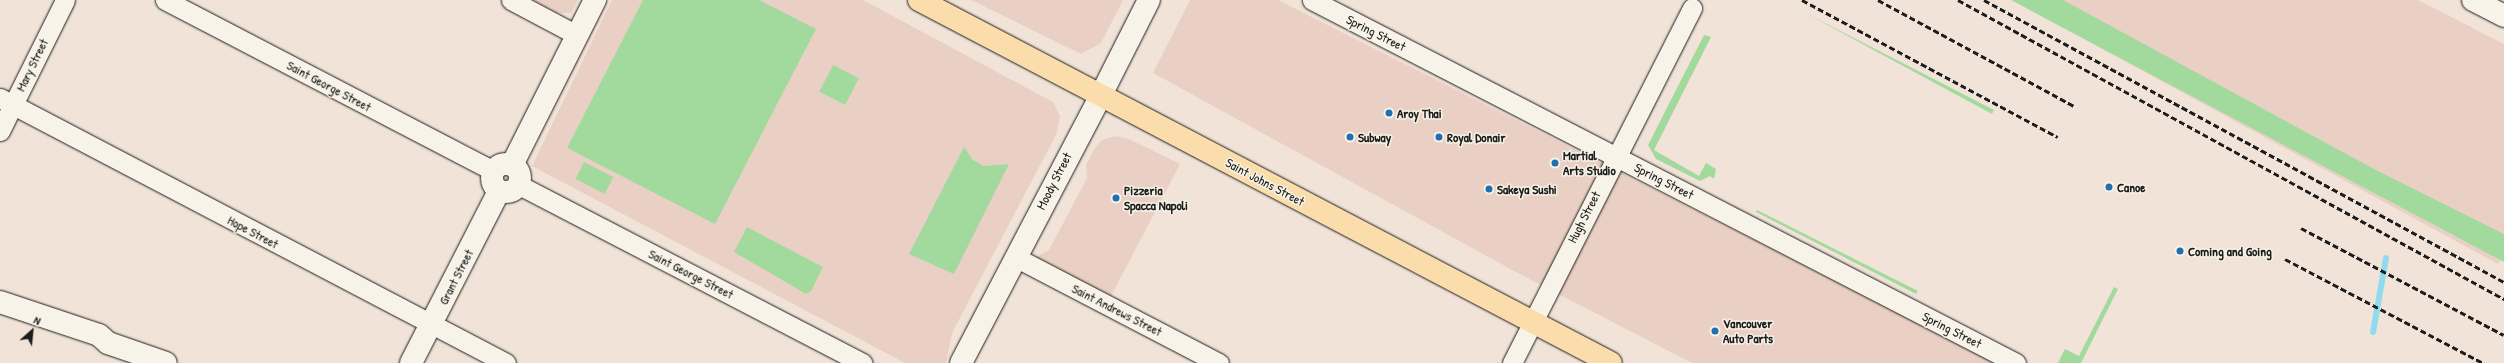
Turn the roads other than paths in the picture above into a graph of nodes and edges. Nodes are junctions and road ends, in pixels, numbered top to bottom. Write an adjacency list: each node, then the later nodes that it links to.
1 (65, 0): 13 (street, Mary Street)
2 (165, 0): 16 (street, Saint George Street)
3 (510, 0): 11 (street)
4 (595, 0): 11 (street, Grant Street)
5 (919, 0): 12 (main road, Saint Johns Street)
6 (1149, 0): 12 (street, Moody Street)
7 (1312, 0): 15 (street, Spring Street)
8 (2473, 0): 10 (street)
9 (1692, 8): 15 (street, Hugh Street)
10 (2504, 16)
11 (577, 35): 16 (street, Grant Street)
12 (1100, 95): 17 (street, Moody Street); 20 (main road, Saint Johns Street)
13 (6, 102): 14 (street, Mary Street); 21 (street, Hope Street)
14 (0, 131)
15 (1615, 156): 20 (street, Hugh Street); 31 (street, Spring Street)
16 (506, 178): 21 (street, Grant Street); 26 (street, Saint George Street)
17 (1015, 257): 27 (street, Moody Street); 28 (street, Saint Andrews Street)
18 (0, 302): 22 (street)
19 (0, 318): 22 (street)
20 (1530, 321): 29 (street, Hugh Street); 30 (main road, Saint Johns Street)
21 (431, 324): 24 (street, Grant Street); 25 (street, Hope Street)
22 (108, 342): 23 (street)
23 (159, 359)
24 (411, 363)
25 (506, 363)
26 (863, 363)
27 (961, 363)
28 (1219, 363)
29 (1512, 363)
30 (1611, 363)
31 (2016, 363)

